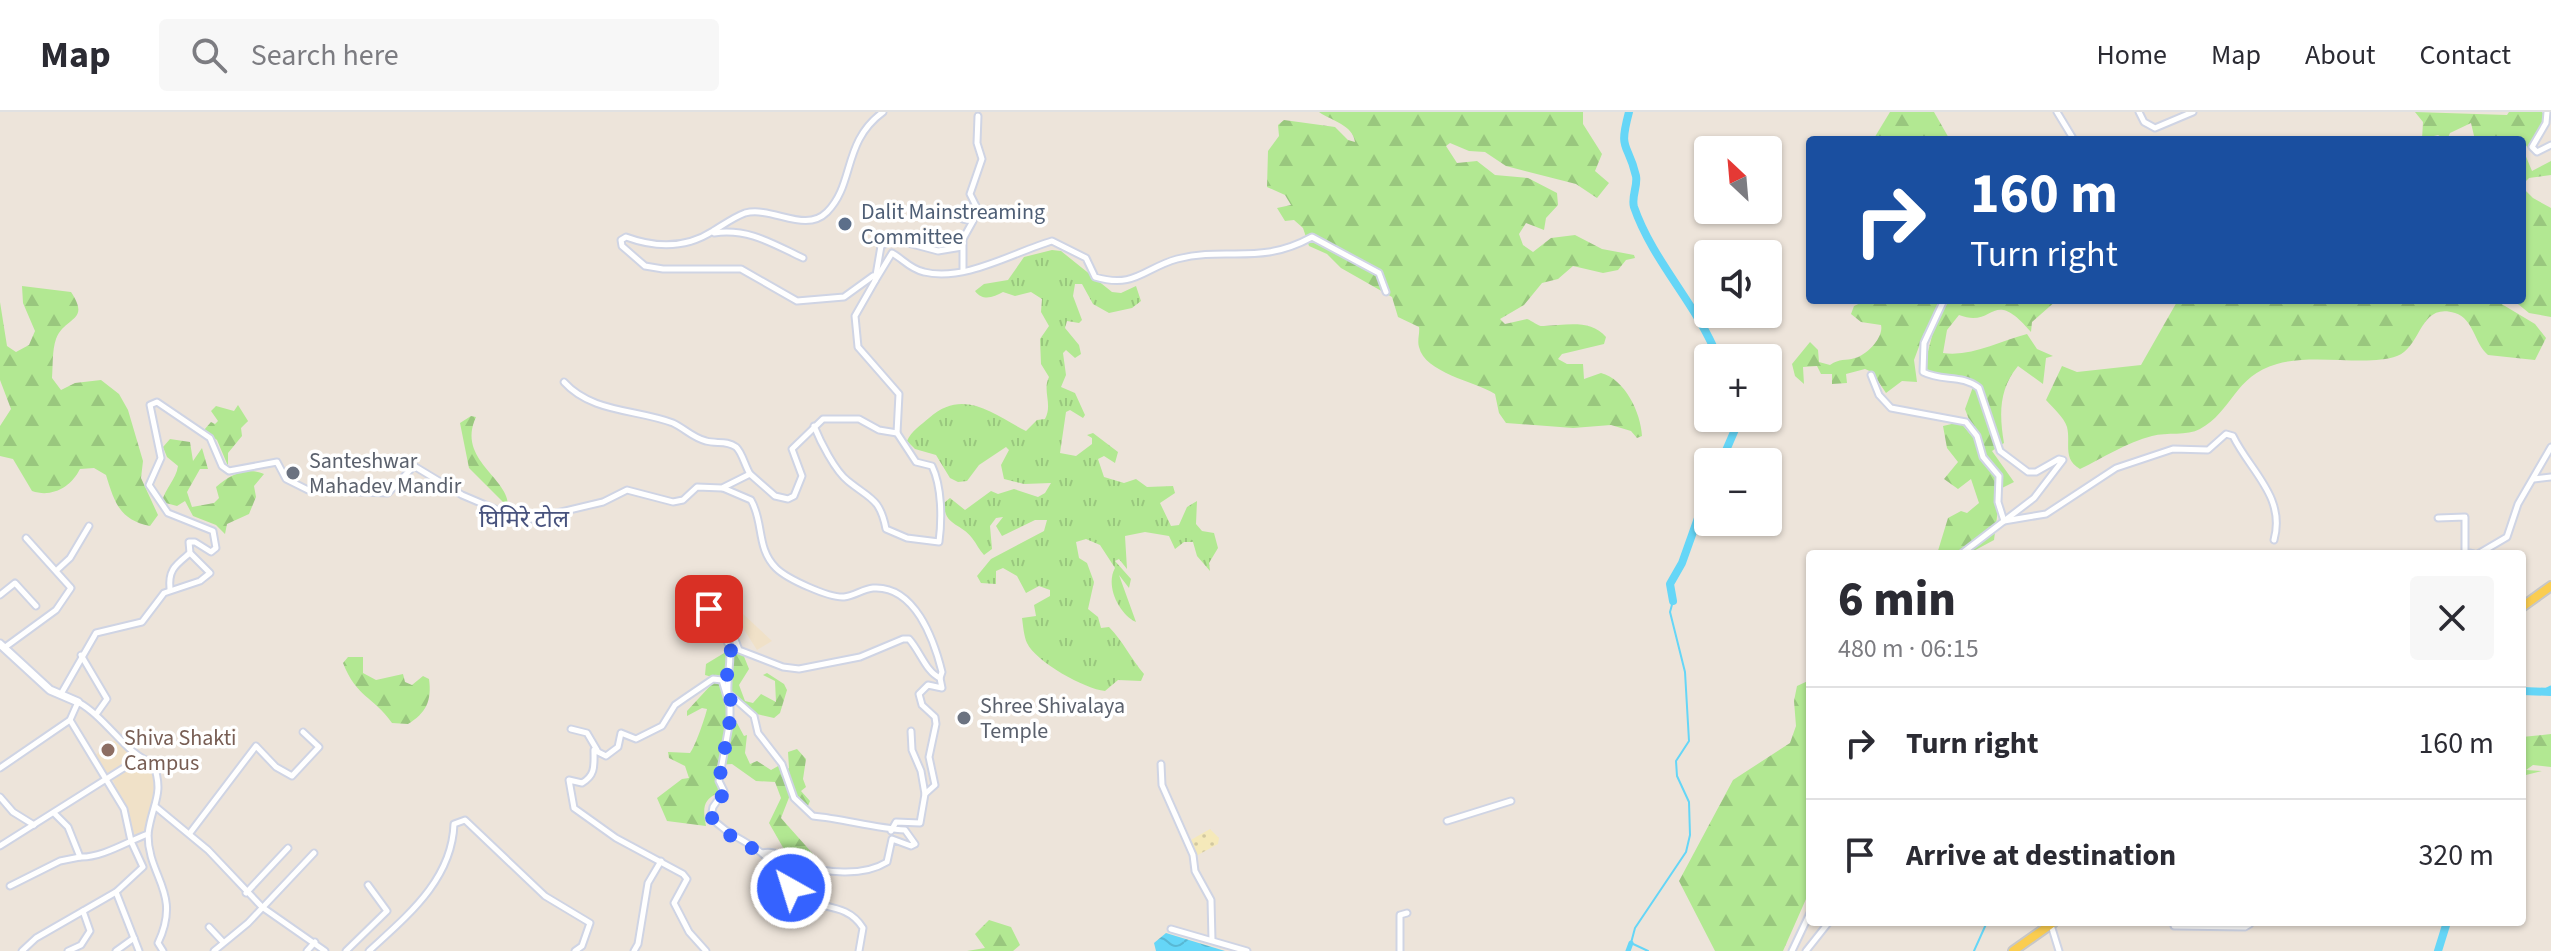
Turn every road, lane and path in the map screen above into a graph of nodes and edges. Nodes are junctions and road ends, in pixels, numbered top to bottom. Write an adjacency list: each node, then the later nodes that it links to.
1 (883, 112): 9 (street)
2 (2057, 112): 7 (street)
3 (2139, 112): 4 (street)
4 (2193, 112)
5 (2547, 112): 8 (street)
6 (978, 116): 10 (street)
7 (2072, 136)
8 (2551, 145)
9 (709, 234): 11 (street); 13 (street)
10 (962, 247): 12 (street); 13 (street)
11 (803, 258)
12 (963, 270): 13 (street); 14 (street)
13 (874, 279): 19 (street)
14 (1386, 292)
15 (1942, 304): 26 (street)
16 (1871, 375): 26 (street)
17 (564, 382): 21 (street)
18 (814, 426): 19 (street); 19 (street); 21 (street)
19 (897, 433)
20 (2551, 447): 23 (street)
21 (750, 474): 24 (street)
22 (2551, 477): 23 (street)
23 (2534, 479): 32 (street)
24 (722, 488): 33 (street); 42 (street)
25 (2438, 518): 31 (street)
26 (2004, 521): 29 (street); 30 (street)
27 (89, 526): 34 (street)
28 (26, 538): 34 (street)
29 (2274, 540)
30 (1966, 550)
31 (2465, 550)
32 (2481, 550)
33 (190, 553): 36 (street); 36 (street)
34 (57, 571): 40 (street)
35 (2551, 586): 38 (main road)
36 (170, 589): 41 (street)
37 (0, 595): 39 (street)
38 (2526, 604)
39 (36, 606)
40 (2, 646): 44 (main road)
41 (81, 655): 44 (street); 46 (street)
42 (940, 678): 43 (street); 57 (street)
43 (728, 693): 48 (street); 64 (street)
44 (61, 695): 45 (main road)
45 (78, 702): 46 (street); 47 (street)
46 (97, 713): 53 (street)
47 (70, 720): 55 (street); 56 (street)
48 (730, 720): 52 (street); 71 (street)
49 (571, 729): 52 (street)
50 (911, 731): 57 (street)
51 (303, 732): 65 (street)
52 (597, 750): 73 (street)
53 (138, 759): 56 (street); 60 (street)
54 (1161, 764): 88 (street)
55 (0, 768)
56 (107, 779): 61 (street); 67 (street)
57 (925, 794): 64 (street)
58 (0, 797): 63 (street)
59 (1511, 801): 62 (street)
60 (156, 807): 65 (street); 66 (street)
61 (54, 813): 63 (street); 72 (street)
62 (1447, 821)
63 (34, 825): 68 (street)
64 (891, 831): 71 (street)
65 (190, 833): 77 (street)
66 (148, 834): 67 (street); 96 (street)
67 (131, 841): 72 (street); 76 (street)
68 (0, 846)
69 (288, 848): 77 (street)
70 (314, 853): 78 (street)
71 (762, 853): 106 (street)
72 (80, 857): 75 (street)
73 (661, 861): 91 (street); 105 (street)
74 (368, 885): 100 (street)
75 (10, 886)
76 (116, 892): 79 (street); 87 (street)
77 (246, 893): 78 (street)
78 (262, 907): 89 (street); 90 (street)
79 (83, 911): 92 (street); 93 (street)
80 (1407, 913): 108 (street)
81 (1806, 921): 109 (street)
82 (1826, 926): 110 (street)
83 (2046, 926): 111 (main road)
84 (2051, 926): 112 (street)
85 (209, 927): 90 (street)
86 (1171, 929): 88 (street)
87 (134, 938): 94 (street); 95 (street)
88 (1212, 940): 107 (street)
89 (315, 942): 98 (street); 99 (street)
90 (224, 943): 97 (street)
91 (638, 944): 103 (street); 104 (street)
92 (22, 951)
93 (68, 951)
94 (116, 951)
95 (139, 951)
96 (163, 951)
97 (214, 951)
98 (307, 951)
99 (325, 951)
100 (346, 951)
101 (369, 951): 102 (street)
102 (575, 951)
103 (634, 951)
104 (643, 951)
105 (706, 951)
106 (859, 951)
107 (1247, 951)
108 (1400, 951)
109 (1792, 951)
110 (1806, 951)
111 (2013, 951)
112 (2059, 951)

